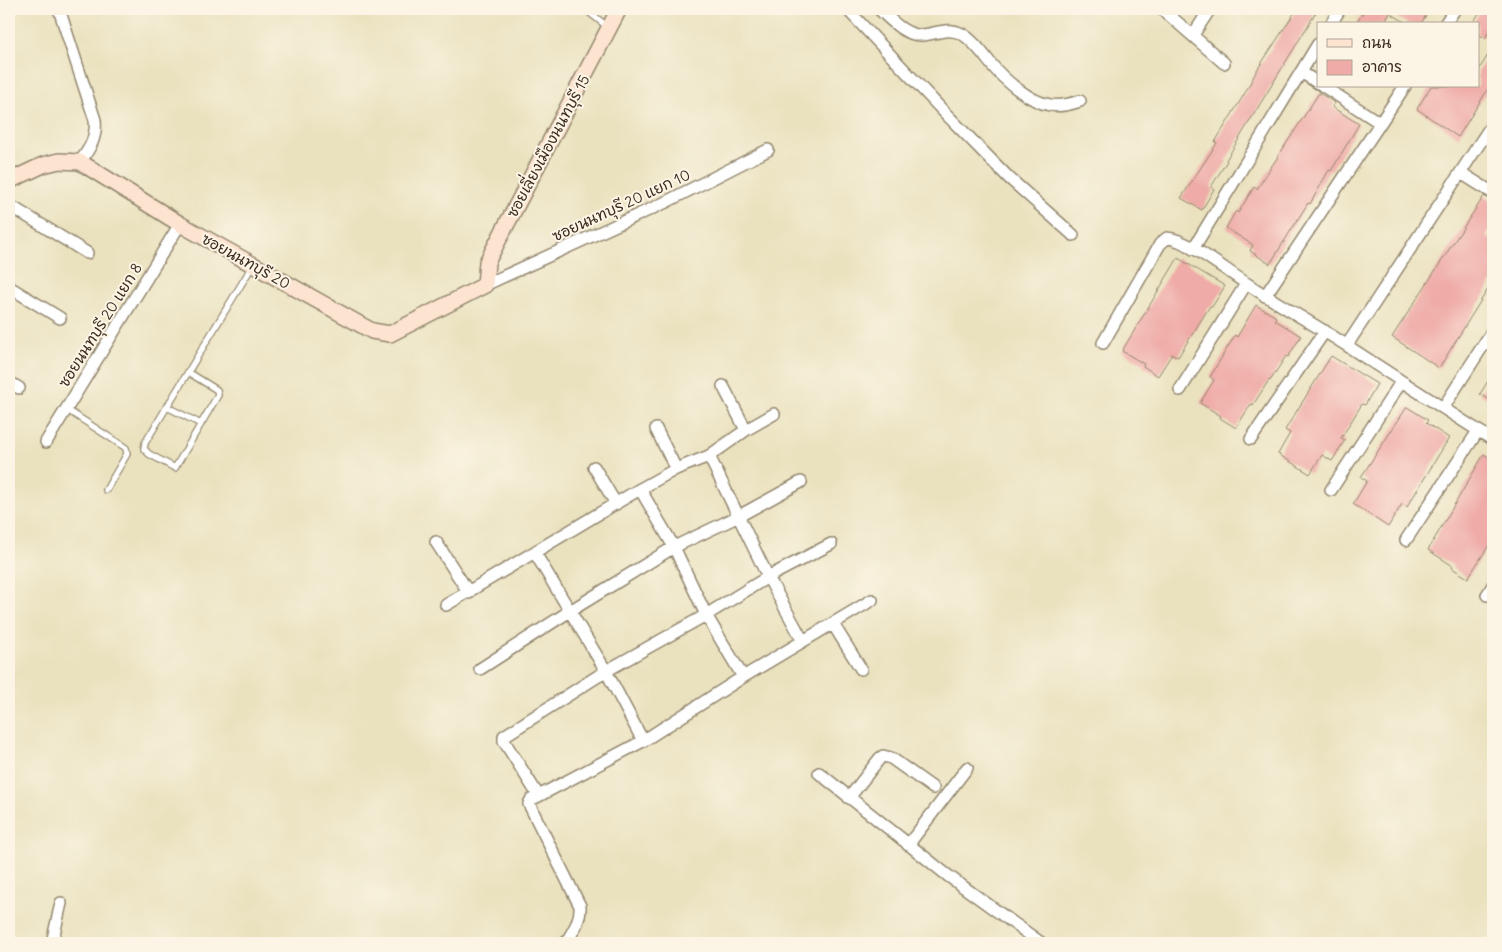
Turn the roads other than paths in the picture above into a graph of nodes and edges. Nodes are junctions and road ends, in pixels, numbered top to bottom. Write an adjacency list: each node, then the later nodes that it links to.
1 (59, 9): 24 (street)
2 (585, 9): 12 (lane)
3 (619, 9): 12 (street, ซอยเลี่ยงเมืองนนทบุรี 15)
4 (847, 9): 30 (street)
5 (879, 9): 20 (street)
6 (1162, 9): 13 (street)
7 (1210, 9): 13 (street)
8 (1340, 9): 10 (street)
9 (1455, 9): 11 (street)
10 (1332, 22)
11 (1446, 22)
12 (610, 28): 35 (street, ซอยเลี่ยงเมืองนนทบุรี 15)
13 (1193, 35): 15 (street)
14 (1317, 46): 16 (street)
15 (1224, 63)
16 (1301, 72): 17 (street); 31 (street)
17 (1317, 83)
18 (1326, 88): 21 (street)
19 (1403, 88): 21 (street)
20 (1080, 101)
21 (1380, 123): 37 (street)
22 (1493, 123): 25 (street)
23 (768, 150): 35 (street, ซอยนนทบุรี 20 แยก 10)
24 (80, 162): 26 (street); 29 (street, ซอยนนทบุรี 20)
25 (1461, 173): 27 (street); 42 (street)
26 (9, 181)
27 (1493, 193)
28 (9, 205): 32 (street)
29 (180, 224): 33 (street, ซอยนนทบุรี 20); 51 (street, ซอยนนทบุรี 20 แยก 8)
30 (1073, 235)
31 (1194, 249): 34 (street); 41 (street)
32 (88, 253)
33 (254, 265): 35 (street, ซอยนนทบุรี 20); 43 (lane)
34 (1246, 284): 37 (street); 48 (street)
35 (485, 285)
36 (9, 288): 38 (street)
37 (1265, 296): 40 (street)
38 (60, 318)
39 (1493, 330): 50 (street)
40 (1324, 331): 42 (street); 57 (street)
41 (1103, 343)
42 (1346, 345): 45 (street)
43 (188, 372): 49 (lane); 53 (lane)
44 (9, 382): 47 (street)
45 (1401, 382): 50 (street); 66 (street)
46 (723, 386): 55 (street)
47 (19, 388)
48 (1180, 390)
49 (167, 407): 53 (lane); 53 (lane)
50 (1444, 408): 56 (street)
51 (66, 409): 59 (street, ซอยนนทบุรี 20 แยก 8); 65 (lane)
52 (774, 414): 55 (street)
53 (200, 424)
54 (656, 429): 62 (street)
55 (746, 430): 60 (street)
56 (1478, 431): 58 (street); 69 (street)
57 (1250, 439)
58 (1493, 440)
59 (46, 442)
60 (709, 456): 62 (street); 68 (street)
61 (594, 467): 67 (street)
62 (676, 469): 64 (street)
63 (801, 482): 68 (street)
64 (640, 489): 67 (street); 72 (street)
65 (106, 490)
66 (1330, 490)
67 (616, 504): 73 (street)
68 (739, 516): 72 (street); 74 (street)
69 (1406, 540)
70 (436, 542): 75 (street)
71 (831, 544): 74 (street)
72 (674, 547): 78 (street); 79 (street)
73 (535, 553): 75 (street); 78 (street)
74 (768, 577): 79 (street); 81 (street)
75 (469, 592): 77 (street)
76 (872, 600): 80 (street)
77 (446, 606)
78 (570, 611): 82 (street); 84 (street)
79 (706, 615): 84 (street); 85 (street)
80 (833, 624): 81 (street); 83 (street)
81 (803, 641): 85 (street)
82 (480, 669)
83 (861, 669)
84 (606, 671): 86 (street); 90 (street)
85 (743, 677): 86 (street)
86 (643, 741): 90 (street)
87 (967, 768): 92 (street)
88 (818, 773): 91 (street)
89 (933, 788): 91 (street)
90 (538, 795): 95 (street)
91 (849, 798): 92 (street)
92 (908, 845): 96 (street)
93 (61, 903): 94 (street)
94 (52, 943)
95 (566, 943)
96 (1041, 943)

